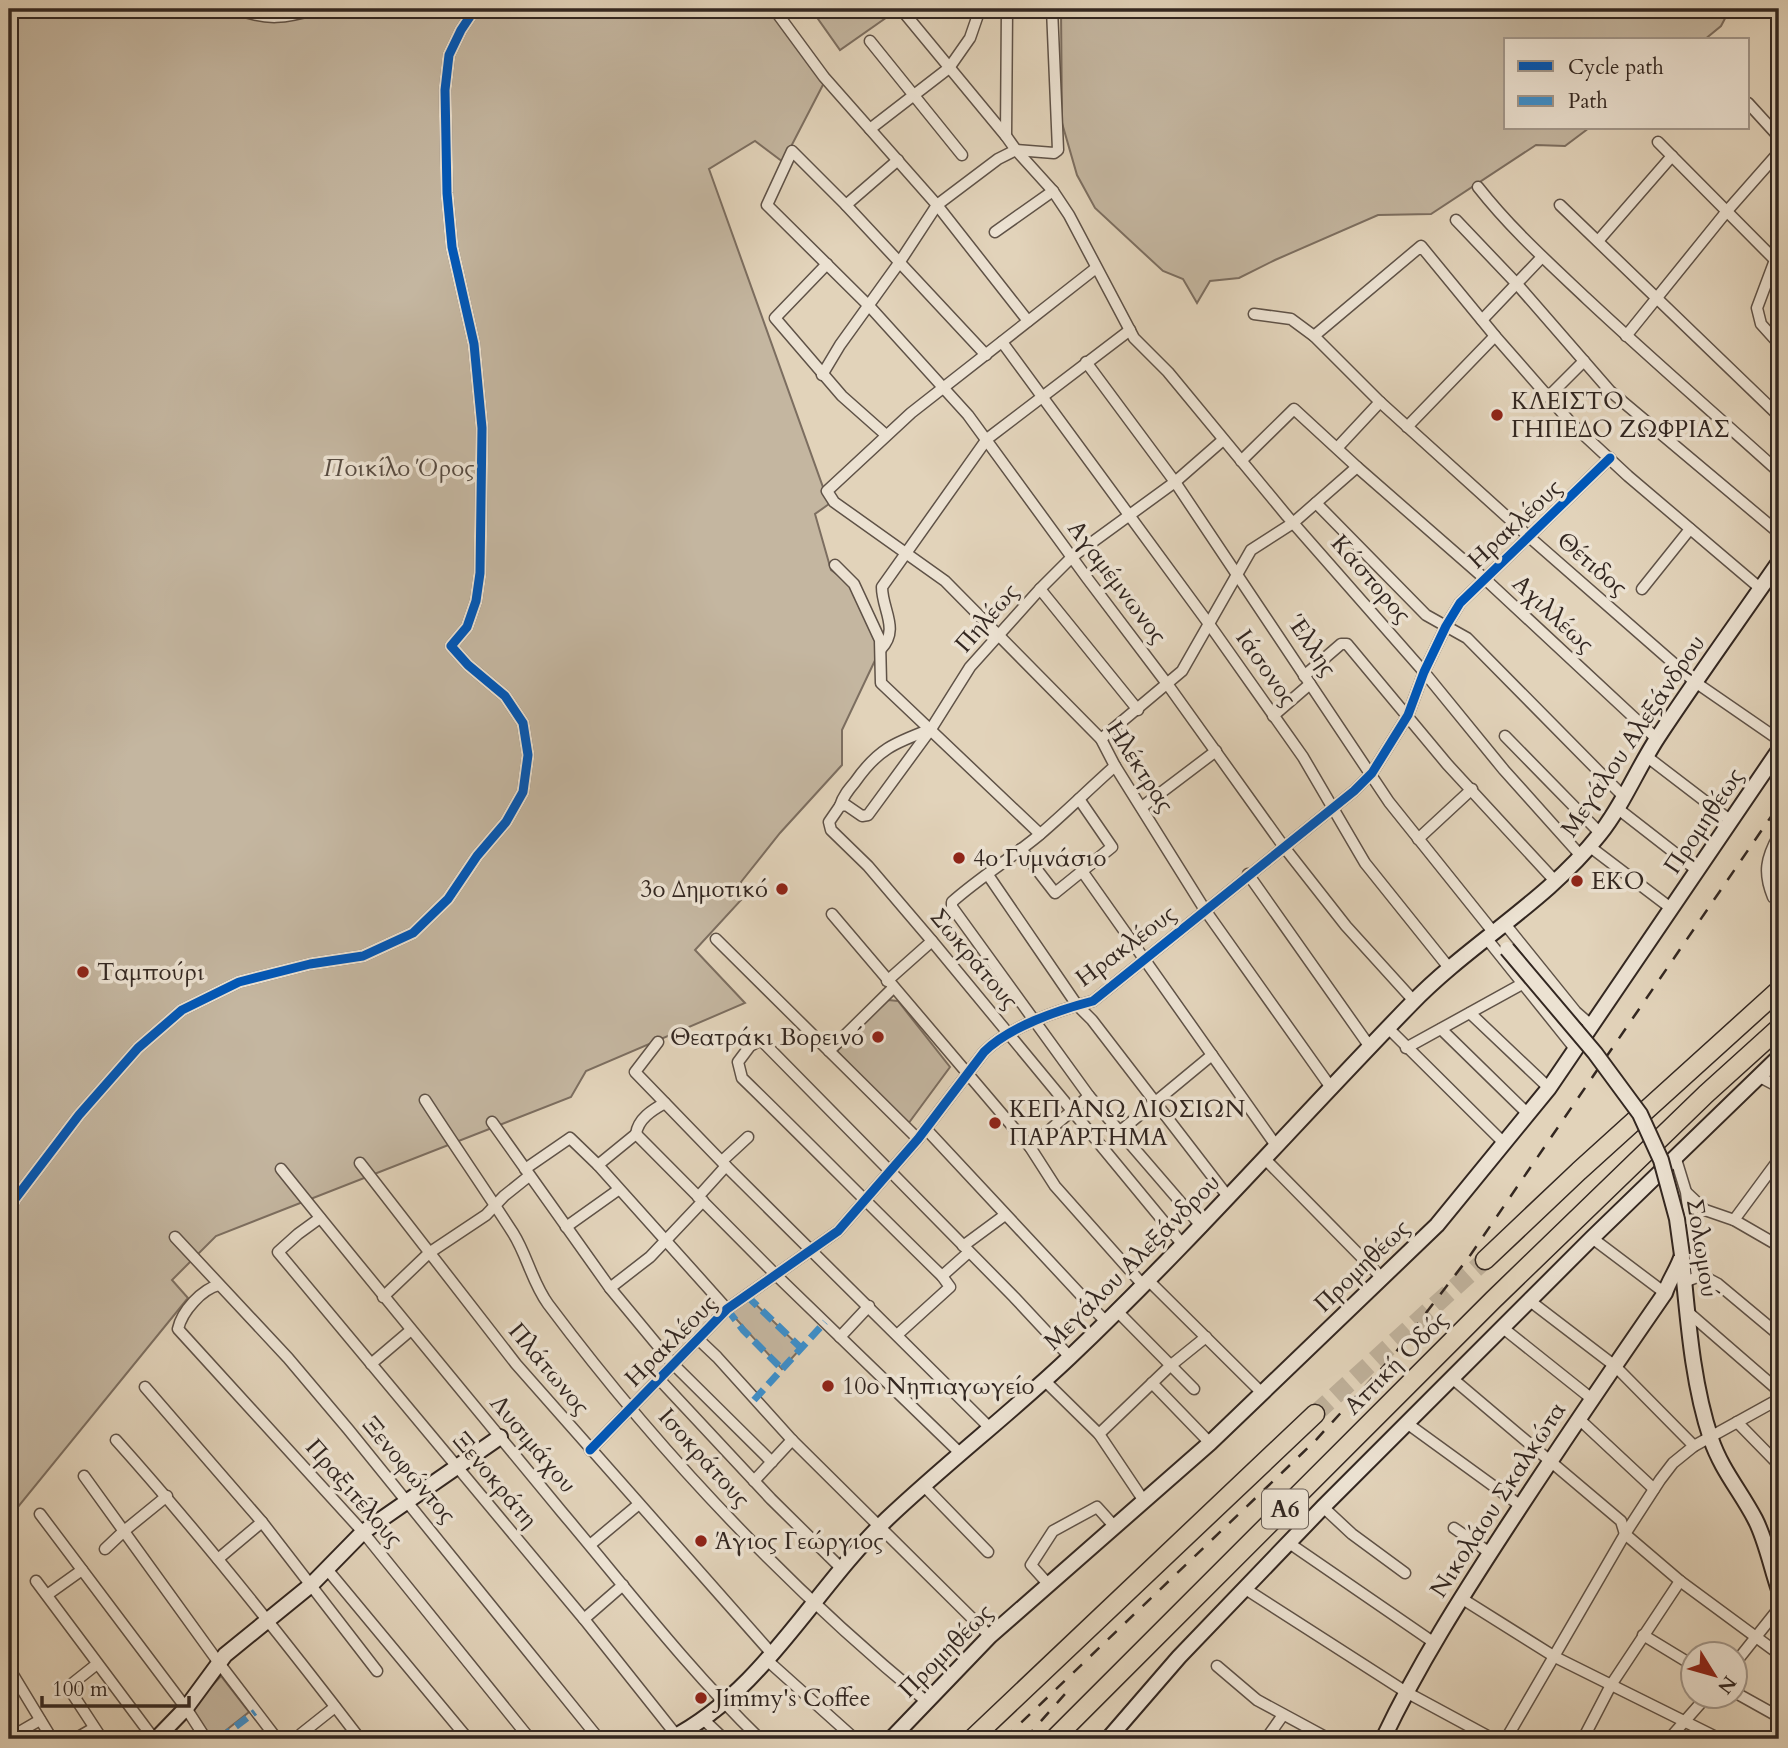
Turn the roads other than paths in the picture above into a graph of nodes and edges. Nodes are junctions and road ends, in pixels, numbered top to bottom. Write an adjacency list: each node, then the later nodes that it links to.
1 (237, 9): 2 (street)
2 (316, 9)
3 (475, 9): 186 (street)
4 (774, 9): 13 (street)
5 (980, 9): 10 (street)
6 (1007, 9): 14 (street)
7 (1052, 9): 17 (street)
8 (906, 16): 10 (street)
9 (870, 41): 11 (street)
10 (949, 68): 11 (street); 14 (street)
11 (914, 96): 13 (street); 19 (street)
12 (1750, 105): 15 (street)
13 (870, 129): 21 (street)
14 (1006, 135): 17 (street)
15 (1779, 135)
16 (1658, 142): 20 (street)
17 (1016, 150): 23 (street); 25 (street)
18 (1779, 152): 27 (street)
19 (962, 155)
20 (1672, 156): 27 (street); 30 (street)
21 (898, 160): 24 (street); 25 (street)
22 (1478, 187): 31 (street)
23 (1053, 191): 29 (street); 35 (street)
24 (846, 205): 33 (street); 34 (street, Αγαμέμνωνος)
25 (937, 205): 33 (street); 41 (street)
26 (1560, 205): 30 (street)
27 (1727, 211): 32 (street); 37 (street)
28 (1456, 220): 36 (street)
29 (995, 232)
30 (1598, 241): 37 (street)
31 (1542, 257): 36 (street); 45 (street)
32 (1778, 260): 47 (street)
33 (899, 263): 38 (street); 48 (street)
34 (827, 264): 38 (street, Αγαμέμνωνος); 51 (street)
35 (1096, 268): 41 (street); 42 (street)
36 (1516, 283): 40 (street); 50 (street)
37 (1657, 298): 45 (street); 56 (street)
38 (868, 304): 51 (street); 52 (street, Αγαμέμνωνος)
39 (1254, 314): 43 (street, Θέτιδος)
40 (1482, 320): 43 (street); 44 (street)
41 (1028, 321): 46 (street)
42 (1130, 330): 49 (street); 60 (street, Κάστορος)
43 (1314, 336): 55 (street, Θέτιδος)
44 (1495, 336): 54 (street); 57 (street)
45 (1626, 336): 65 (street)
46 (1002, 342): 48 (street); 53 (street, Ιάσονος)
47 (1779, 344)
48 (986, 355): 52 (street)
49 (1086, 362): 53 (street); 66 (street, Έλλης)
50 (1584, 362): 54 (street); 71 (street)
51 (822, 375): 58 (street)
52 (943, 387): 58 (street); 59 (street, Αγαμέμνωνος)
53 (1042, 395): 59 (street); 68 (street, Ιάσονος)
54 (1548, 397): 62 (street)
55 (1380, 402): 57 (street, Θέτιδος); 61 (street)
56 (1779, 416)
57 (1407, 427): 72 (street, Θέτιδος)
58 (886, 435): 73 (street, Ηλέκτρας)
59 (987, 439): 73 (street); 74 (street, Αγαμέμνωνος)
60 (1223, 440): 63 (street, Κάστορος); 66 (street, Πηλέως)
61 (1338, 447): 63 (street, Αχιλλέως); 64 (street, Αχιλλέως)
62 (1610, 458): 70 (street); 72 (street, Ηρακλέους)
63 (1241, 461): 69 (street, Κάστορος)
64 (1357, 467): 67 (street); 78 (street, Αχιλλέως)
65 (1779, 472)
66 (1175, 482): 68 (street, Πηλέως); 77 (street, Έλλης)
67 (1316, 503): 69 (street); 83 (street)
68 (1129, 515): 74 (street, Πηλέως); 82 (street, Ιάσονος)
69 (1293, 523): 77 (street); 86 (street, Κάστορος)
70 (1690, 529): 80 (street); 81 (street)
71 (1779, 533)
72 (1530, 538): 78 (street, Ηρακλέους); 88 (street, Θέτιδος)
73 (908, 553): 84 (street, Ηλέκτρας); 85 (street)
74 (1072, 557): 79 (street, Πηλέως); 89 (street, Αγαμέμνωνος)
75 (1779, 562): 81 (street, Μεγάλου Αλεξάνδρου)
76 (835, 565): 85 (street)
77 (1237, 575): 82 (street); 87 (street, Έλλης)
78 (1484, 578): 83 (street, Ηρακλέους); 96 (street, Αχιλλέως)
79 (1041, 589): 84 (street, Πηλέως); 90 (street)
80 (1642, 589)
81 (1760, 589): 88 (street, Μεγάλου Αλεξάνδρου)
82 (1209, 624): 89 (street); 92 (street, Ιάσονος)
83 (1446, 626): 86 (street, Ηρακλέους); 105 (street)
84 (1000, 635): 93 (street, Πηλέως); 95 (street, Ηλέκτρας)
85 (881, 649): 93 (street)
86 (1424, 672): 91 (street, Ηρακλέους); 116 (street, Κάστορος)
87 (1307, 680): 91 (street); 92 (street); 102 (street, Έλλης)
88 (1695, 682): 96 (street, Μεγάλου Αλεξάνδρου); 97 (street, Θέτιδος)
89 (1168, 685): 90 (street); 99 (street, Αγαμέμνωνος)
90 (1138, 710): 95 (street)
91 (1408, 715): 102 (street, Ηρακλέους); 103 (street)
92 (1273, 716): 108 (street, Ιάσονος)
93 (931, 729): 106 (street); 106 (street, Πηλέως); 111 (street)
94 (1505, 736): 110 (street)
95 (1101, 739): 101 (street, Ηλέκτρας)
96 (1657, 739): 100 (street, Μεγάλου Αλεξάνδρου)
97 (1779, 740)
98 (1779, 750): 109 (street, Προμηθέως)
99 (1216, 751): 107 (street); 114 (street, Αγαμέμνωνος)
100 (1646, 756): 105 (street, Μεγάλου Αλεξάνδρου); 109 (street)
101 (1115, 766): 104 (street); 107 (street, Ηλέκτρας)
102 (1372, 773): 108 (street, Ηρακλέους); 113 (street, Έλλης)
103 (1472, 789): 113 (street); 121 (street)
104 (1079, 799): 111 (street); 118 (street)
105 (1621, 803): 110 (street, Μεγάλου Αλεξάνδρου); 117 (street)
106 (840, 806): 128 (street, Σωκράτους)
107 (1142, 807): 123 (street, Ηλέκτρας)
108 (1333, 809): 114 (street, Ηρακλέους); 131 (street, Ιάσονος)
109 (1731, 821): 117 (street, Προμηθέως)
110 (1600, 833): 116 (street, Μεγάλου Αλεξάνδρου)
111 (1040, 834): 115 (street)
112 (1779, 835): 122 (street)
113 (1418, 839): 126 (street, Έλλης)
114 (1284, 847): 119 (street, Ηρακλέους); 135 (street, Αγαμέμνωνος)
115 (1021, 849): 118 (street); 120 (street)
116 (1585, 851): 121 (street, Μεγάλου Αλεξάνδρου); 124 (street, Κάστορος)
117 (1698, 870): 124 (street, Προμηθέως)
118 (1082, 871): 130 (street)
119 (1248, 874): 123 (street, Ηρακλέους); 145 (street)
120 (988, 875): 136 (street); 138 (street)
121 (1556, 882): 126 (street, Μεγάλου Αλεξάνδρου)
122 (1776, 896)
123 (1205, 909): 130 (street, Ηρακλέους); 154 (street, Ηλέκτρας)
124 (1672, 909): 139 (street, Προμηθέως)
125 (831, 914): 132 (street)
126 (1495, 932): 129 (street, Έλλης); 131 (street, Μεγάλου Αλεξάνδρου); 133 (street); 139 (street)
127 (716, 939): 148 (street)
128 (932, 941): 132 (street); 143 (street, Σωκράτους)
129 (1507, 949): 202 (street, Σολωμού, bridge)
130 (1145, 960): 136 (street, Ηρακλέους); 149 (street)
131 (1450, 969): 135 (street, Μεγάλου Αλεξάνδρου)
132 (890, 984): 148 (street); 151 (street)
133 (1522, 984): 137 (street); 147 (street)
134 (1779, 990): 203 (highway)
135 (1414, 1001): 140 (street, Μεγάλου Αλεξάνδρου)
136 (1077, 1005): 138 (street, Ηρακλέους); 158 (street)
137 (1470, 1013): 142 (street); 155 (street)
138 (1035, 1022): 143 (street, Ηρακλέους); 156 (street)
139 (1592, 1026): 147 (street, Προμηθέως)
140 (1388, 1028): 145 (street, Μεγάλου Αλεξάνδρου); 146 (street)
141 (1779, 1028): 346 (highway, Αττική Οδός / Α6)
142 (1441, 1029): 146 (street); 161 (street)
143 (1009, 1034): 151 (street, Ηρακλέους); 160 (street, Σωκράτους)
144 (659, 1042): 159 (street)
145 (1370, 1047): 154 (street, Μεγάλου Αλεξάνδρου)
146 (1406, 1048): 168 (street)
147 (1576, 1050): 155 (street, Προμηθέως)
148 (829, 1051): 167 (street)
149 (1212, 1055): 158 (street); 170 (street)
150 (1779, 1058): 152 (street)
151 (968, 1074): 163 (street, Ηρακλέους); 169 (street)
152 (1758, 1076): 153 (street); 171 (street)
153 (1779, 1087)
154 (1332, 1088): 170 (street, Μεγάλου Αλεξάνδρου)
155 (1549, 1088): 161 (street, Προμηθέως)
156 (1089, 1096): 160 (street); 164 (street)
157 (425, 1100): 185 (street, Ισοκράτους)
158 (1155, 1102): 164 (street); 182 (street)
159 (665, 1103): 165 (street); 175 (street)
160 (1071, 1110): 169 (street); 197 (street, Σωκράτους)
161 (1528, 1114): 168 (street, Προμηθέως)
162 (492, 1122): 178 (street)
163 (926, 1129): 167 (street, Ηρακλέους); 188 (street)
164 (1119, 1132): 192 (street)
165 (636, 1134): 176 (street); 183 (street)
166 (748, 1137): 175 (street)
167 (918, 1139): 179 (street, Ηρακλέους)
168 (1504, 1143): 206 (street, Προμηθέως)
169 (1030, 1147): 208 (street)
170 (1277, 1147): 172 (street, Μεγάλου Αλεξάνδρου)
171 (1675, 1156): 181 (street); 195 (street)
172 (1265, 1159): 182 (street, Μεγάλου Αλεξάνδρου); 206 (street)
173 (1779, 1159): 190 (street)
174 (360, 1163): 201 (street, Πλάτωνος)
175 (724, 1163): 183 (street); 200 (street)
176 (598, 1165): 178 (street); 180 (street)
177 (281, 1169): 189 (street, Λυσιμάχου)
178 (527, 1172): 185 (street); 191 (street)
179 (889, 1172): 184 (street, Ηρακλέους); 184 (street); 199 (street)
180 (618, 1189): 191 (street); 196 (street)
181 (1686, 1192): 187 (street); 193 (street)
182 (1229, 1198): 192 (street, Μεγάλου Αλεξάνδρου)
183 (700, 1199): 196 (street); 204 (street)
184 (864, 1200): 200 (street, Ηρακλέους); 205 (street)
185 (494, 1207): 201 (street); 240 (street, Ισοκράτους)
186 (9, 1213)
187 (1717, 1214): 190 (street); 193 (street)
188 (1006, 1215): 199 (street); 217 (street)
189 (320, 1218): 212 (street, Λυσιμάχου); 226 (street, Ξενοκράτη)
190 (1734, 1220): 198 (street)
191 (566, 1227): 210 (street)
192 (1202, 1227): 197 (street, Μεγάλου Αλεξάνδρου)
193 (1692, 1228): 207 (street)
194 (174, 1237): 209 (street, Ξενοφώντος)
195 (1592, 1238): 211 (street); 213 (street)
196 (665, 1240): 210 (street); 215 (street)
197 (1183, 1245): 208 (street, Μεγάλου Αλεξάνδρου)
198 (1779, 1246)
199 (966, 1249): 205 (street); 225 (street)
200 (813, 1250): 204 (street, Ηρακλέους); 214 (street)
201 (429, 1254): 212 (street); 253 (street, Πλάτωνος)
202 (1682, 1255): 207 (street, Σολωμού); 211 (street, Νικολάου Σκαλκώτα)
203 (1485, 1260)
204 (777, 1276): 215 (street, Ηρακλέους); 222 (street)
205 (942, 1276): 220 (street)
206 (1383, 1279): 237 (street, Προμηθέως)
207 (1691, 1280): 211 (street, Νικολάου Σκαλκώτα); 216 (street, Σολωμού); 221 (street)
208 (1145, 1283): 217 (street, Μεγάλου Αλεξάνδρου); 223 (street)
209 (219, 1285): 264 (street, Ξενοφώντος); 275 (street, Πραξιτέλους)
210 (610, 1288): 227 (street)
211 (1665, 1293): 229 (street, Νικολάου Σκαλκώτα)
212 (383, 1297): 219 (street, Λυσιμάχου)
213 (1530, 1301): 218 (street); 229 (street)
214 (869, 1306): 220 (street); 222 (street)
215 (727, 1309): 224 (street, Ηρακλέους)
216 (1689, 1313): 236 (street); 248 (street, Σολωμού)
217 (1112, 1316): 225 (street, Μεγάλου Αλεξάνδρου); 228 (street)
218 (1503, 1328): 230 (street); 238 (street)
219 (411, 1330): 226 (street); 247 (street, Λυσιμάχου)
220 (897, 1335): 245 (street)
221 (1779, 1335)
222 (841, 1337): 254 (street)
223 (1206, 1337): 228 (street); 237 (street)
224 (698, 1339): 227 (street, Ηρακλέους); 250 (street)
225 (1070, 1357): 232 (street, Μεγάλου Αλεξάνδρου)
226 (371, 1364): 258 (street, Ξενοκράτη)
227 (673, 1364): 231 (street, Ηρακλέους); 256 (street)
228 (1171, 1366): 233 (street); 235 (street)
229 (1615, 1366): 238 (street, Νικολάου Σκαλκώτα); 252 (street)
230 (1453, 1378): 244 (street); 255 (street)
231 (659, 1379): 240 (street, Ηρακλέους); 260 (street)
232 (1044, 1380): 245 (street, Μεγάλου Αλεξάνδρου); 246 (street)
233 (1152, 1383): 246 (street); 251 (street)
234 (145, 1387): 270 (street)
235 (1194, 1389)
236 (1779, 1391)
237 (1263, 1394): 251 (street, Προμηθέως)
238 (1592, 1399): 242 (street, Νικολάου Σκαλκώτα)
239 (1779, 1399): 243 (street)
240 (632, 1408): 253 (street, Ηρακλέους); 296 (street, Ισοκράτους)
241 (1315, 1414): 345 (highway, Αττική Οδός / Α6)
242 (1578, 1419): 255 (street, Νικολάου Σκαλκώτα); 262 (street)
243 (1737, 1422): 248 (street); 257 (street)
244 (1408, 1424): 267 (street); 268 (street)
245 (991, 1429): 254 (street, Μεγάλου Αλεξάνδρου)
246 (1099, 1434): 265 (street)
247 (500, 1437): 258 (street); 278 (street, Λυσιμάχου)
248 (1711, 1438): 252 (street); 293 (street, Σολωμού)
249 (116, 1440): 263 (street)
250 (792, 1440): 256 (street); 271 (street)
251 (1210, 1443): 265 (street, Προμηθέως)
252 (1694, 1446): 262 (street)
253 (590, 1450): 266 (street, Πλάτωνος)
254 (961, 1454): 261 (street, Μεγάλου Αλεξάνδρου)
255 (1550, 1461): 267 (street, Νικολάου Σκαλκώτα); 276 (street)
256 (772, 1462): 260 (street)
257 (1779, 1465)
258 (457, 1468): 264 (street); 298 (street, Ξενοκράτη)
259 (84, 1476): 274 (street)
260 (754, 1481): 284 (street)
261 (923, 1485): 271 (street, Μεγάλου Αλεξάνδρου); 280 (street)
262 (1654, 1489): 276 (street)
263 (167, 1496): 274 (street); 282 (street)
264 (407, 1500): 275 (street); 340 (street, Ξενοφώντος)
265 (1144, 1501): 272 (street, Προμηθέως)
266 (639, 1504): 278 (street); 307 (street, Πλάτωνος)
267 (1521, 1506): 281 (street, Νικολάου Σκαλκώτα)
268 (1323, 1507): 277 (street); 286 (street)
269 (40, 1514): 285 (street)
270 (262, 1522): 282 (street); 289 (street)
271 (879, 1526): 284 (street, Μεγάλου Αλεξάνδρου); 301 (street)
272 (1115, 1527): 291 (street, Προμηθέως); 291 (street)
273 (1454, 1528): 281 (street)
274 (124, 1531): 279 (street); 309 (street)
275 (363, 1532): 283 (street); 339 (street, Πραξιτέλους)
276 (1625, 1534): 288 (street); 306 (street)
277 (1289, 1543): 292 (street); 303 (street)
278 (590, 1545): 290 (street, Λυσιμάχου)
279 (105, 1549)
280 (988, 1552)
281 (1490, 1553): 295 (street, Νικολάου Σκαλκώτα)
282 (218, 1559): 299 (street)
283 (326, 1568): 289 (street); 338 (street)
284 (841, 1568): 296 (street, Μεγάλου Αλεξάνδρου)
285 (82, 1570): 294 (street); 320 (street)
286 (1405, 1573)
287 (37, 1581): 294 (street)
288 (1680, 1581): 300 (street); 302 (street)
289 (311, 1585): 299 (street); 313 (street)
290 (623, 1585): 298 (street); 318 (street, Λυσιμάχου)
291 (1049, 1585): 301 (street, Προμηθέως)
292 (1244, 1588): 315 (street); 347 (street)
293 (1779, 1590)
294 (47, 1595): 310 (street)
295 (1461, 1598): 303 (street, Νικολάου Σκαλκώτα); 306 (street)
296 (812, 1603): 307 (street, Μεγάλου Αλεξάνδρου); 317 (street, Ισοκράτους)
297 (1779, 1608): 302 (street)
298 (584, 1619): 329 (street, Ξενοκράτη)
299 (268, 1620): 309 (street); 319 (street)
300 (1643, 1635): 308 (street); 314 (street)
301 (990, 1636): 317 (street, Προμηθέως)
302 (1756, 1637): 304 (street); 305 (street)
303 (1433, 1642): 315 (street, Νικολάου Σκαλκώτα)
304 (1750, 1644)
305 (1779, 1654)
306 (1555, 1657): 314 (street); 352 (street)
307 (771, 1658): 318 (street, Μεγάλου Αλεξάνδρου); 343 (street, Πλάτωνος)
308 (1680, 1658)
309 (219, 1663): 320 (street); 336 (street)
310 (97, 1664): 327 (street); 334 (street)
311 (1217, 1666): 322 (street)
312 (9, 1668): 325 (street)
313 (377, 1671)
314 (1611, 1685): 326 (street); 353 (street)
315 (1406, 1692): 350 (street, Νικολάου Σκαλκώτα); 351 (street)
316 (1750, 1701): 323 (street)
317 (927, 1702): 344 (street, Προμηθέως)
318 (723, 1703): 324 (street, Μεγάλου Αλεξάνδρου); 342 (street, Λυσιμάχου)
319 (335, 1707): 328 (street); 337 (street)
320 (186, 1708): 334 (street); 335 (street)
321 (1694, 1710): 326 (street)
322 (1283, 1715): 348 (street); 349 (street)
323 (1779, 1717)
324 (703, 1719): 329 (street, Μεγάλου Αλεξάνδρου); 341 (street)
325 (40, 1720): 330 (street); 331 (street)
326 (1684, 1721): 354 (street); 355 (street)
327 (94, 1728): 332 (street); 333 (street)
328 (303, 1737)
329 (681, 1737)
330 (9, 1738)
331 (52, 1739)
332 (75, 1739)
333 (102, 1739)
334 (155, 1739)
335 (206, 1739)
336 (277, 1739)
337 (360, 1739)
338 (468, 1739)
339 (530, 1739)
340 (599, 1739)
341 (724, 1739)
342 (760, 1739)
343 (855, 1739)
344 (891, 1739)
345 (972, 1739)
346 (1054, 1739)
347 (1108, 1739)
348 (1266, 1739)
349 (1329, 1739)
350 (1383, 1739)
351 (1493, 1739)
352 (1506, 1739)
353 (1583, 1739)
354 (1669, 1739)
355 (1720, 1739)

